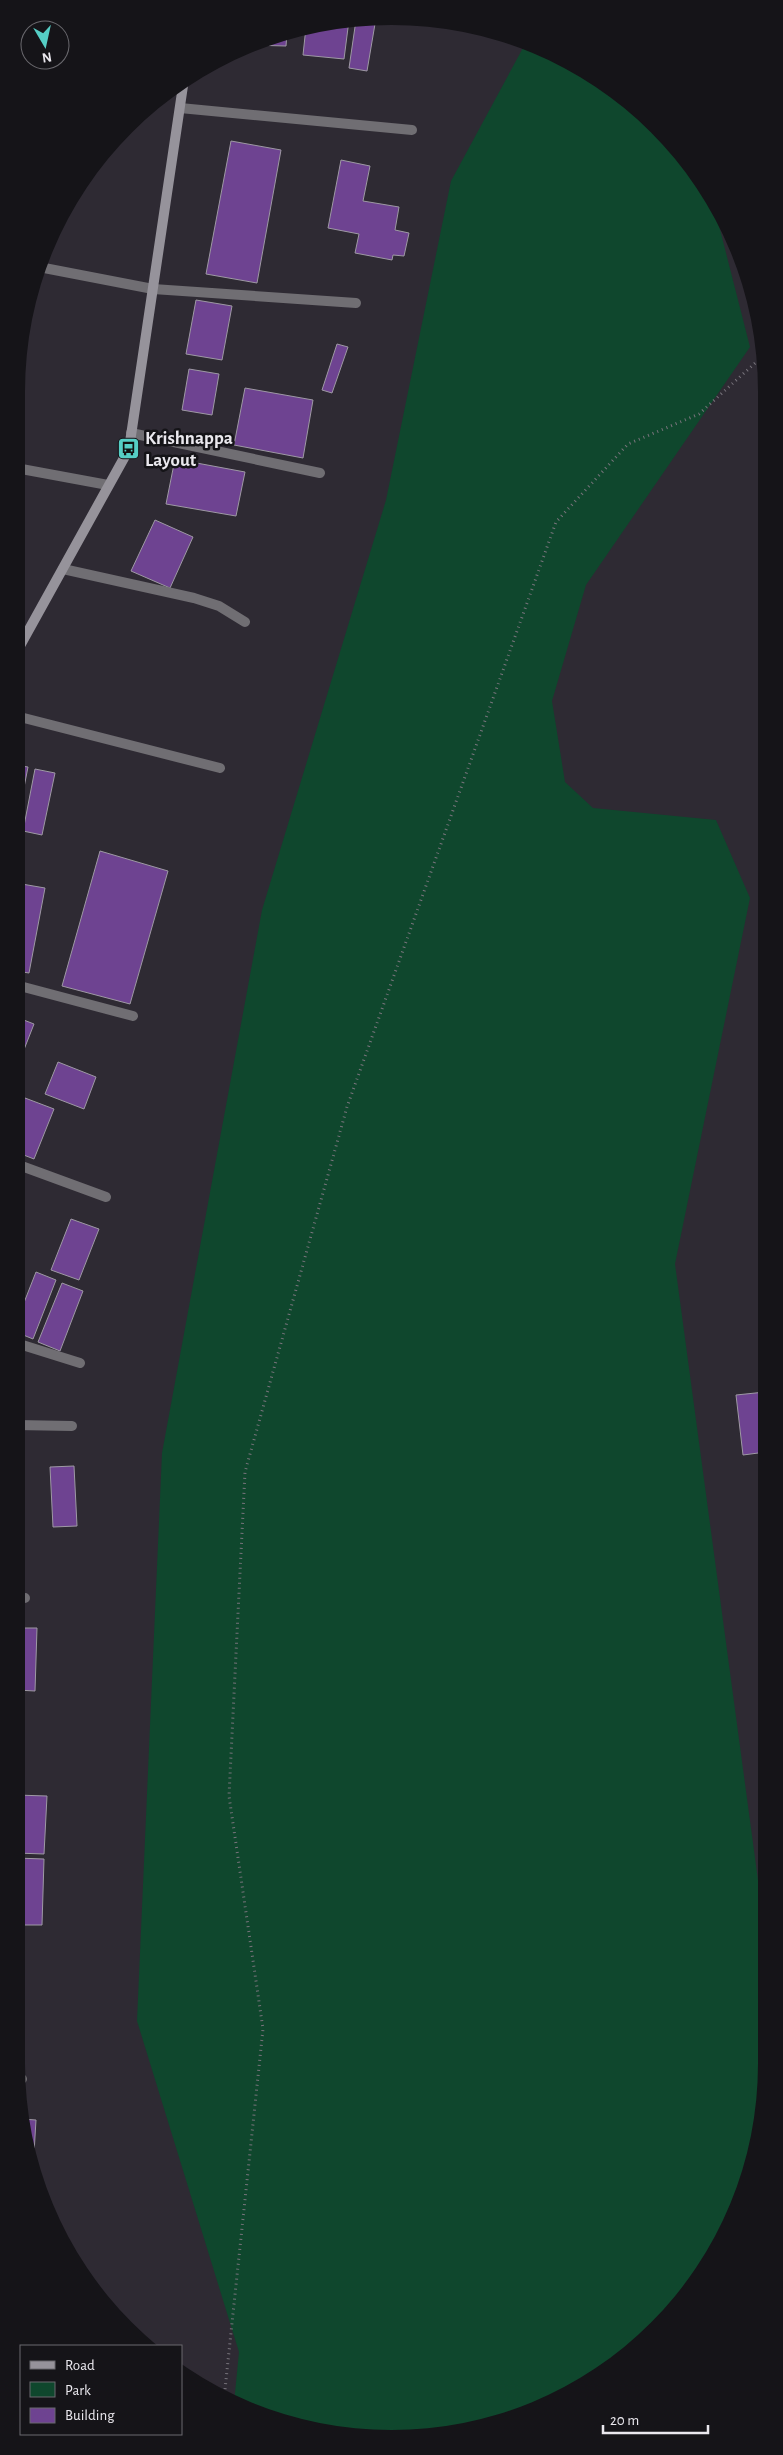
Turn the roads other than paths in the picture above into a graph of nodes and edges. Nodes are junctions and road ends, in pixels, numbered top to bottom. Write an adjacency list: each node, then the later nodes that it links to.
1 (182, 91): 2 (street)
2 (180, 108): 3 (street); 5 (street)
3 (412, 130)
4 (46, 268): 5 (street)
5 (153, 289): 6 (street); 7 (street)
6 (356, 303)
7 (131, 433): 9 (street); 10 (street)
8 (25, 470): 10 (street)
9 (320, 473)
10 (108, 485): 11 (street)
11 (63, 568): 12 (street); 13 (street)
12 (245, 622)
13 (25, 637)
14 (25, 718): 15 (street)
15 (220, 768)
16 (25, 987): 17 (street)
17 (133, 1016)
18 (25, 1167): 19 (street)
19 (106, 1197)
20 (25, 1347): 21 (street)
21 (80, 1363)
22 (25, 1425): 23 (street)
23 (72, 1426)

